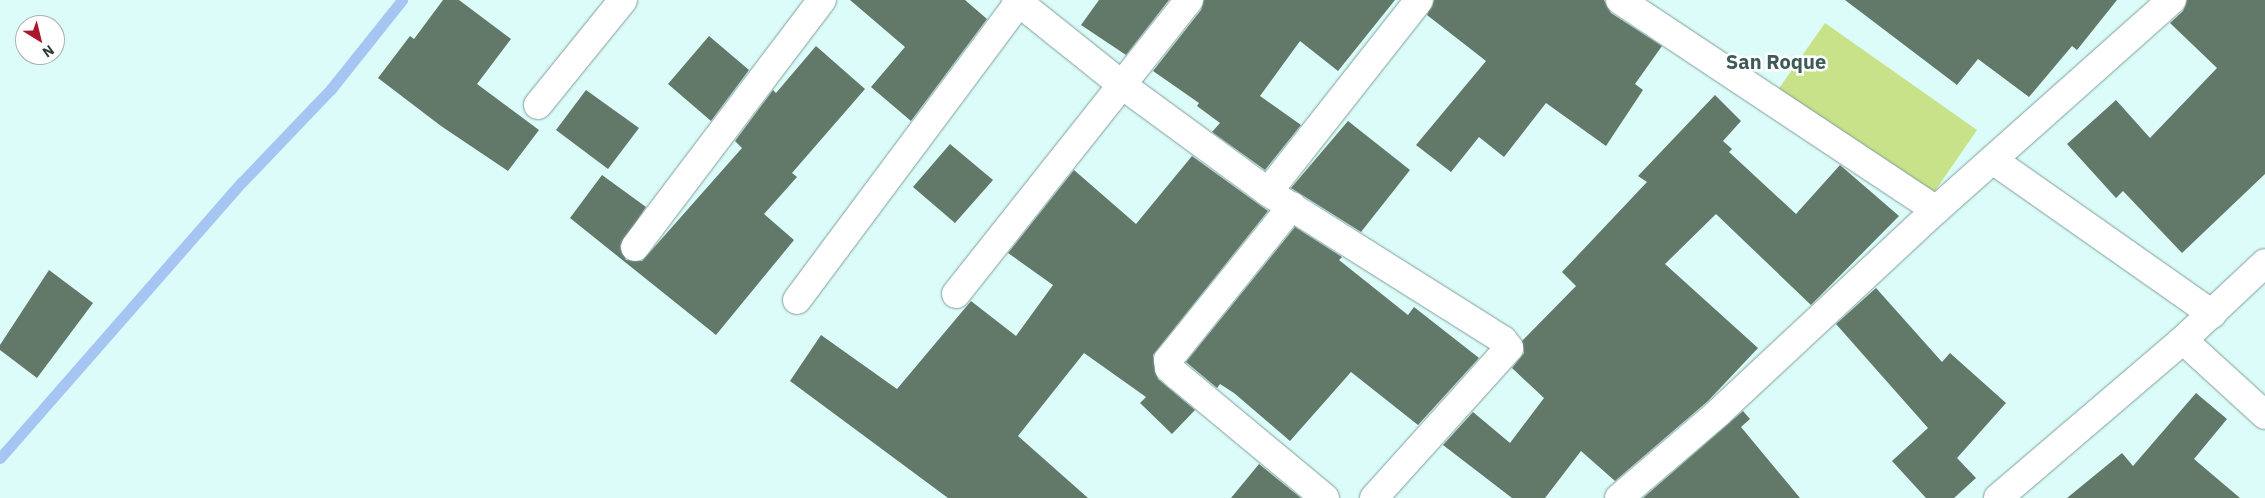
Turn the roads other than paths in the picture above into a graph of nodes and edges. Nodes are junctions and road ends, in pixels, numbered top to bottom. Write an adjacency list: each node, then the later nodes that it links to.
1 (622, 0): 9 (street)
2 (822, 0): 14 (street)
3 (1189, 0): 8 (street)
4 (1418, 0): 11 (street)
5 (1620, 0): 13 (street)
6 (2172, 0): 10 (street)
7 (1019, 1): 8 (street); 17 (street)
8 (1122, 85): 11 (street); 16 (street)
9 (538, 105)
10 (1993, 160): 13 (street); 18 (street)
11 (1268, 192): 12 (street)
12 (1292, 206): 21 (street); 22 (street)
13 (1936, 210): 23 (street)
14 (635, 247)
15 (2265, 263): 18 (street)
16 (956, 294)
17 (797, 300)
18 (2212, 314): 19 (street)
19 (2183, 340): 20 (street); 24 (street)
20 (2265, 416)
21 (1325, 498)
22 (1374, 498)
23 (1619, 498)
24 (1998, 498)

